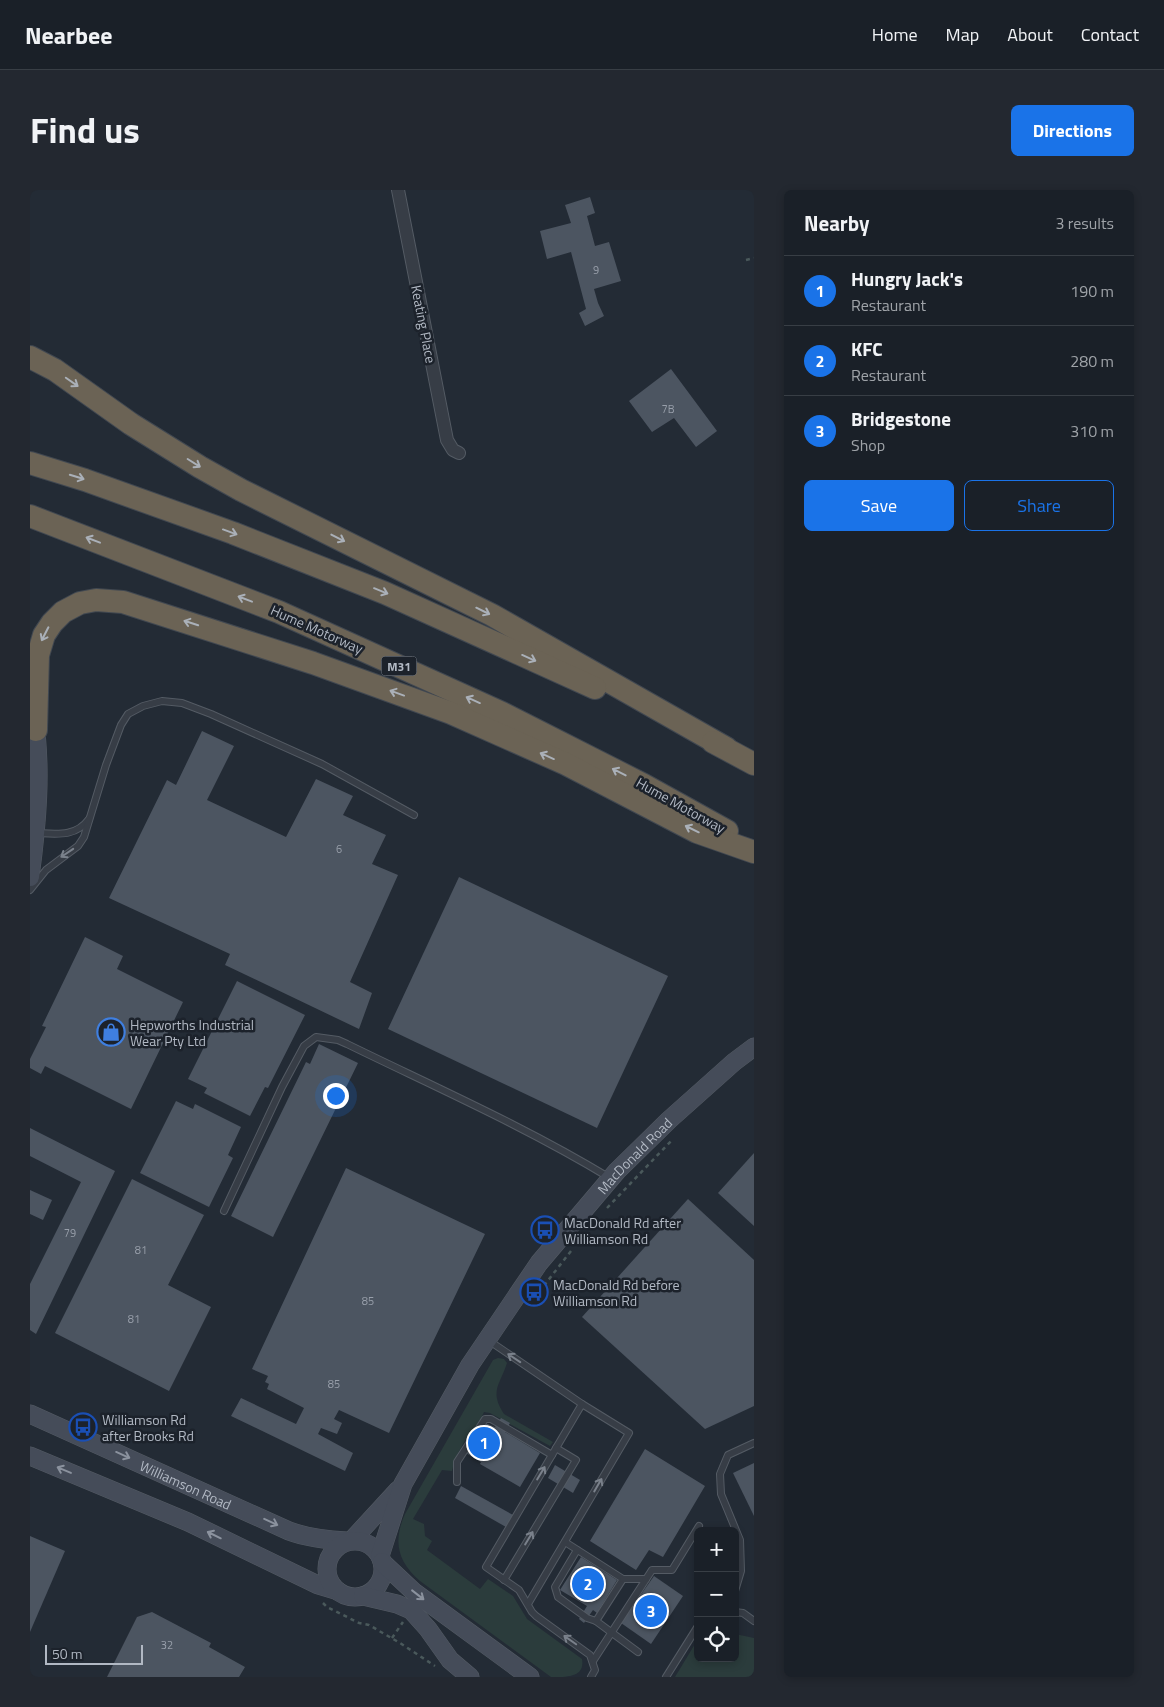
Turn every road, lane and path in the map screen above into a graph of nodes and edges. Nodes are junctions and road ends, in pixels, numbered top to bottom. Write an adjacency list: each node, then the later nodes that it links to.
1 (398, 190): 5 (street, Keating Place)
2 (754, 258): 3 (path)
3 (746, 260)
4 (30, 357): 10 (highway, one-way to 10)
5 (459, 453)
6 (30, 463): 10 (highway, one-way to 10)
7 (30, 516): 15 (highway, Hume Motorway / M31, one-way to 7)
8 (30, 695): 9 (main road)
9 (36, 730): 14 (main road); 16 (highway, one-way to 9)
10 (726, 748): 11 (highway)
11 (754, 764)
12 (92, 813): 13 (lane); 14 (lane); 18 (lane, one-way to 18)
13 (414, 814)
14 (35, 833): 17 (main road)
15 (754, 846)
16 (754, 852)
17 (30, 877)
18 (30, 890)
19 (754, 1046): 21 (main road, MacDonald Road)
20 (673, 1139): 22 (path)
21 (611, 1179): 23 (lane); 26 (main road, MacDonald Road)
22 (606, 1209)
23 (224, 1211)
24 (576, 1244): 25 (path)
25 (537, 1295)
26 (487, 1339): 27 (lane, one-way to 26); 34 (main road, MacDonald Road)
27 (582, 1404): 30 (lane); 37 (lane, one-way to 27)
28 (30, 1414): 36 (main road, Williamson Road, one-way to 36)
29 (754, 1443): 40 (lane)
30 (556, 1448): 31 (lane); 43 (lane, one-way to 30)
31 (552, 1455): 33 (lane); 43 (lane, one-way to 31)
32 (30, 1456): 44 (main road, one-way to 32)
33 (456, 1482)
34 (403, 1484): 36 (main road, MacDonald Road); 39 (main road, MacDonald Road)
35 (699, 1526): 42 (lane)
36 (350, 1541): 39 (main road); 44 (main road)
37 (565, 1542): 38 (lane); 46 (lane)
38 (577, 1550): 41 (lane); 50 (lane)
39 (381, 1559): 45 (main road); 59 (main road, one-way to 59)
40 (739, 1578)
41 (623, 1579): 42 (lane); 50 (lane)
42 (646, 1579): 52 (lane)
43 (504, 1580): 46 (lane)
44 (338, 1591): 45 (main road)
45 (363, 1596): 48 (main road)
46 (528, 1604): 56 (lane, one-way to 46)
47 (327, 1607): 54 (path)
48 (411, 1610): 54 (path); 58 (main road)
49 (739, 1612): 51 (lane)
50 (596, 1621): 52 (lane)
51 (754, 1621)
52 (611, 1632): 55 (lane); 56 (lane)
53 (694, 1632): 61 (lane)
54 (392, 1639): 57 (path)
55 (638, 1652)
56 (593, 1661): 60 (lane)
57 (438, 1669)
58 (470, 1677)
59 (530, 1677)
60 (590, 1677)
61 (666, 1677)

